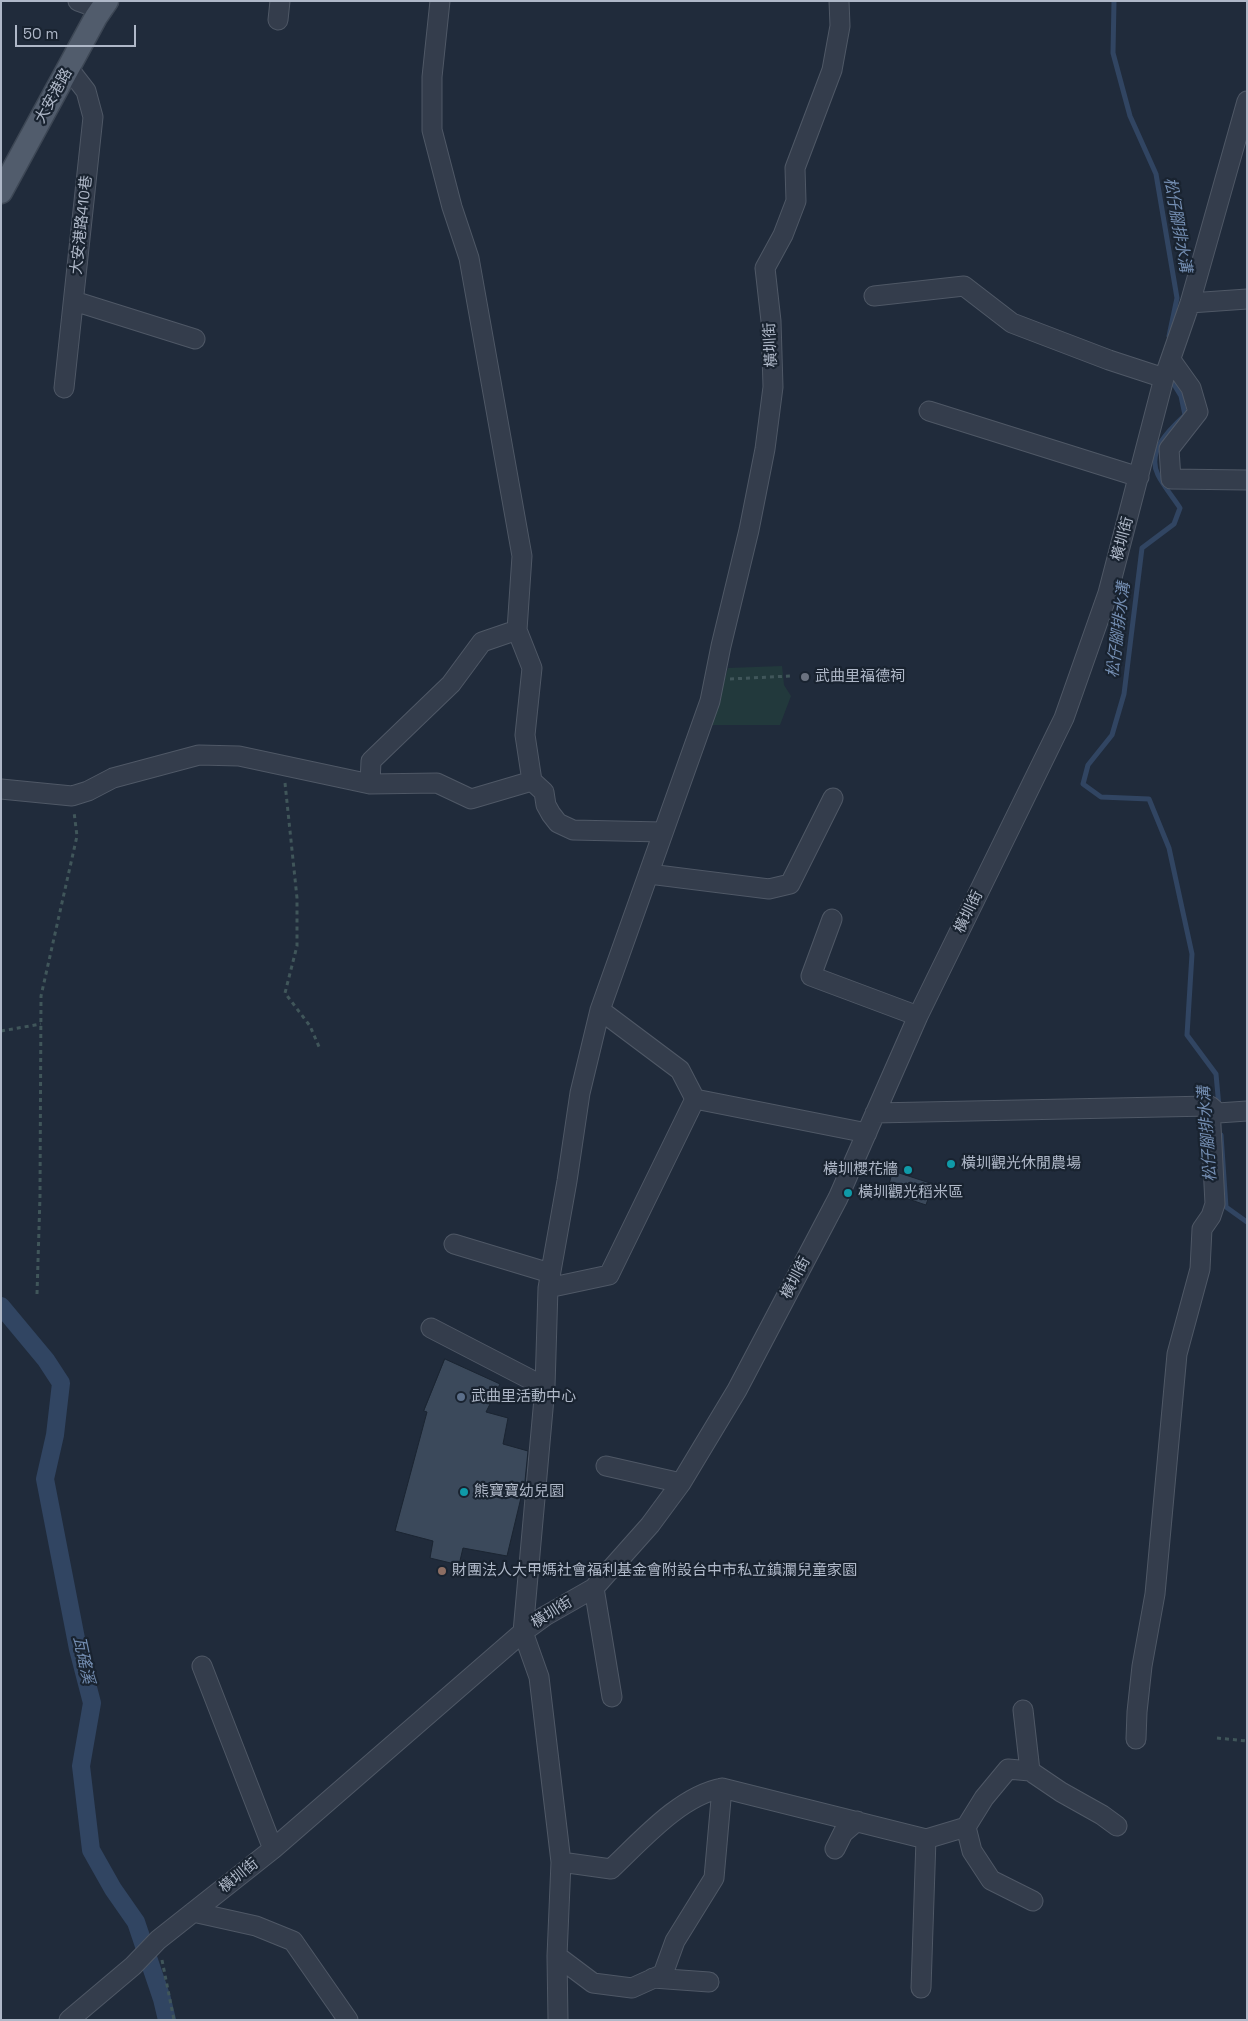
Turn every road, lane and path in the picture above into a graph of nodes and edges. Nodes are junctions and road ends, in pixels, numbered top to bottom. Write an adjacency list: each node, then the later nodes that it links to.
1 (78, 1): 5 (street)
2 (280, 1): 6 (street)
3 (440, 1): 21 (street)
4 (839, 1): 23 (street, 橫圳街)
5 (105, 5): 7 (main road, 大安港路)
6 (278, 20)
7 (69, 69): 9 (main road, 大安港路); 12 (street, 大安港路410巷)
8 (1247, 100): 13 (street, 橫圳街)
9 (1, 192)
10 (874, 296): 16 (street)
11 (1247, 299): 13 (street)
12 (74, 301): 14 (street); 17 (street, 大安港路410巷)
13 (1190, 303): 15 (street, 橫圳街)
14 (195, 339)
15 (1171, 360): 16 (street, 橫圳街); 20 (street)
16 (1164, 378): 19 (street, 橫圳街)
17 (64, 388)
18 (929, 411): 19 (street)
19 (1140, 478): 34 (street, 橫圳街)
20 (1247, 480)
21 (516, 630): 25 (street); 26 (street)
22 (790, 676): 23 (path)
23 (714, 679): 30 (street, 橫圳街)
24 (284, 765): 26 (street); 28 (street); 37 (path)
25 (532, 781): 26 (street); 30 (street)
26 (370, 784)
27 (1, 789): 28 (street)
28 (72, 796): 35 (path)
29 (833, 798): 31 (street)
30 (662, 832): 31 (street, 橫圳街)
31 (649, 874): 33 (street, 橫圳街)
32 (832, 919): 34 (street)
33 (600, 1010): 38 (street); 43 (street, 橫圳街)
34 (918, 1016): 40 (street, 橫圳街)
35 (41, 1024): 36 (path); 44 (path)
36 (1, 1031)
37 (320, 1049)
38 (695, 1100): 41 (street); 43 (street)
39 (1226, 1111): 40 (street); 55 (street)
40 (875, 1113): 41 (street, 橫圳街)
41 (866, 1133): 48 (street, 橫圳街)
42 (454, 1244): 43 (street)
43 (549, 1281): 46 (street, 橫圳街)
44 (37, 1294)
45 (431, 1328): 46 (street)
46 (545, 1388): 50 (street, 橫圳街)
47 (606, 1466): 48 (street)
48 (681, 1483): 49 (street, 橫圳街)
49 (594, 1588): 50 (street, 橫圳街); 52 (street)
50 (523, 1632): 63 (street, 橫圳街); 65 (street, 橫圳街)
51 (202, 1666): 63 (street)
52 (612, 1697)
53 (1024, 1710): 57 (street)
54 (1217, 1738): 56 (path)
55 (1136, 1739)
56 (1247, 1741)
57 (1030, 1771): 60 (street); 61 (street)
58 (722, 1788): 59 (street); 65 (street); 70 (street)
59 (857, 1821): 62 (street); 64 (street)
60 (1117, 1826)
61 (966, 1827): 62 (street); 66 (street)
62 (926, 1839): 72 (street)
63 (273, 1849): 67 (street, 橫圳街)
64 (835, 1849)
65 (561, 1862): 69 (street, 橫圳街)
66 (1033, 1901)
67 (193, 1912): 68 (street, 橫圳街); 75 (street)
68 (158, 1940): 73 (street, 橫圳街); 74 (path)
69 (558, 1956): 70 (street); 76 (street, 橫圳街)
70 (653, 1978): 71 (street)
71 (709, 1982)
72 (921, 1988)
73 (69, 2020)
74 (174, 2020)
75 (348, 2020)
76 (558, 2020)

